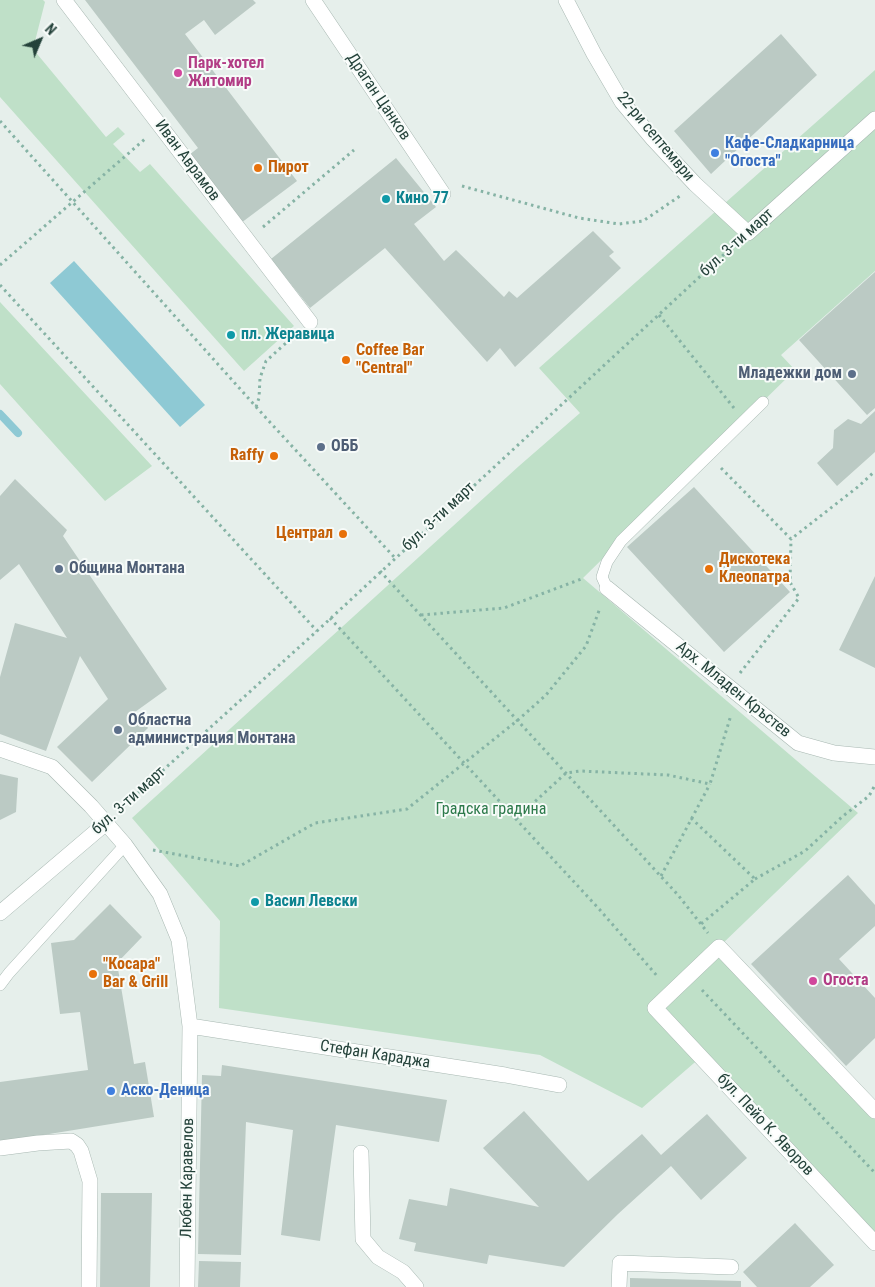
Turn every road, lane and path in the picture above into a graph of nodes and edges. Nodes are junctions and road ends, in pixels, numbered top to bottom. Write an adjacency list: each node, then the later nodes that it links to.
1 (64, 0): 13 (street, Иван Аврамов)
2 (313, 0): 8 (street, Драган Цанков)
3 (566, 0): 9 (street, 22-ри септември)
4 (875, 119): 12 (street, бул. 3-ти март)
5 (0, 121): 11 (path)
6 (134, 149): 11 (path)
7 (354, 150): 13 (path)
8 (432, 177): 9 (path); 10 (street, Драган Цанков)
9 (695, 184): 12 (street, 22-ри септември)
10 (443, 194)
11 (73, 202): 14 (path); 19 (path)
12 (748, 233): 16 (path, бул. 3-ти март)
13 (247, 241): 17 (street, Иван Аврамов)
14 (0, 265)
15 (0, 285): 30 (path)
16 (659, 315): 20 (path); 24 (path, бул. 3-ти март)
17 (310, 322): 19 (path)
18 (763, 402): 20 (lane)
19 (256, 407): 24 (path)
20 (744, 420): 21 (lane)
21 (709, 455): 23 (path); 25 (lane)
22 (875, 471): 23 (path)
23 (791, 539): 31 (path)
24 (395, 558): 26 (path, бул. 3-ти март)
25 (607, 562): 27 (lane); 28 (path)
26 (380, 571): 28 (path); 29 (path, бул. 3-ти март)
27 (607, 588): 31 (street, Арх. Младен Кръстев); 32 (path)
28 (421, 615): 32 (path)
29 (330, 618): 30 (path, бул. 3-ти март); 35 (path)
30 (317, 631): 41 (path, бул. 3-ти март)
31 (738, 694): 34 (street, Арх. Младен Кръстев); 37 (path)
32 (518, 720): 35 (path); 36 (path)
33 (0, 749): 41 (street, Любен Каравелов)
34 (875, 756)
35 (464, 763): 40 (path); 42 (path)
36 (566, 773): 37 (path); 40 (path); 43 (path)
37 (710, 784): 39 (path)
38 (875, 785): 44 (path)
39 (691, 818): 43 (path); 44 (path)
40 (516, 819): 50 (path)
41 (106, 823): 42 (street, Любен Каравелов); 45 (street, бул. 3-ти март)
42 (125, 845): 49 (lane); 51 (street, Любен Каравелов)
43 (660, 876): 46 (path)
44 (755, 879): 46 (path)
45 (0, 913)
46 (701, 924): 47 (path)
47 (719, 947): 48 (street); 53 (street)
48 (688, 976): 50 (street); 56 (path)
49 (0, 985)
50 (671, 992): 57 (street, бул. Пейо К. Яворов)
51 (190, 1026): 52 (street, Стефан Караджа); 60 (street, Любен Каравелов)
52 (559, 1085)
53 (875, 1111)
54 (0, 1148): 59 (street)
55 (361, 1153): 61 (street)
56 (875, 1173)
57 (875, 1243)
58 (731, 1266): 62 (street)
59 (89, 1287)
60 (187, 1287)
61 (416, 1287)
62 (620, 1287)

